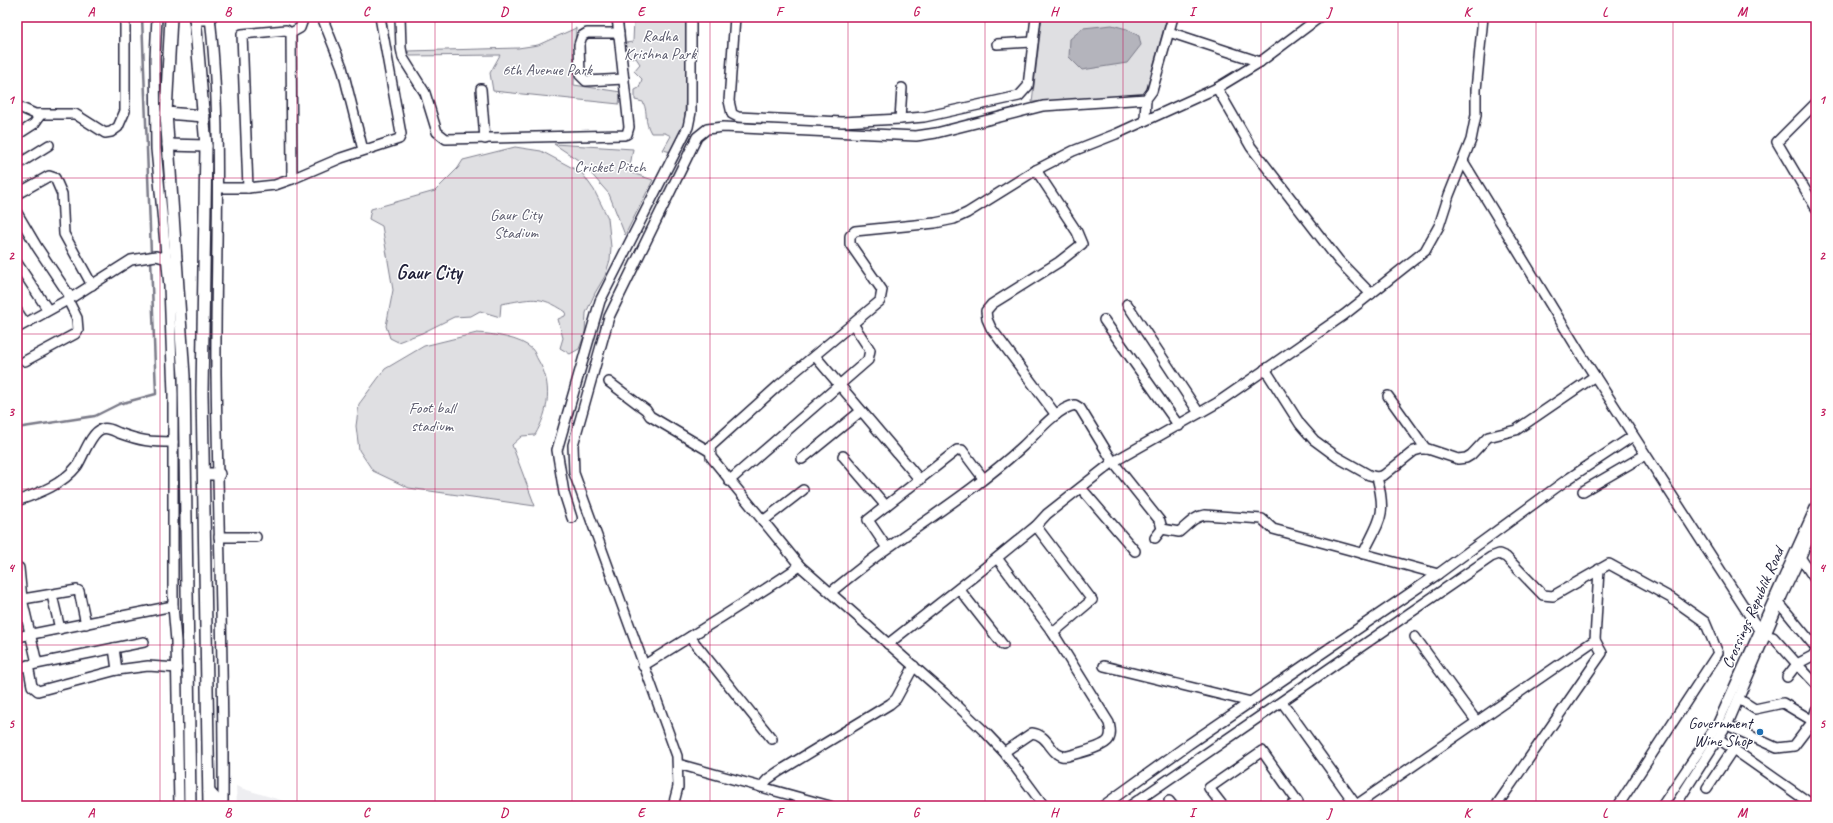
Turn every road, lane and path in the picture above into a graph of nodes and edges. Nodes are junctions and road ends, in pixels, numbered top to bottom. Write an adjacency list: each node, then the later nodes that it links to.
1 (125, 17): 30 (street)
2 (157, 17): 50 (street)
3 (170, 17): 31 (main road)
4 (304, 17): 18 (street)
5 (319, 17): 40 (street)
6 (380, 17): 40 (street)
7 (400, 17): 36 (street)
8 (617, 17): 19 (street)
9 (691, 17): 93 (street)
10 (735, 17): 33 (street)
11 (1036, 17): 20 (street)
12 (1173, 17): 17 (street)
13 (1320, 17): 22 (street)
14 (1483, 17): 41 (street)
15 (195, 18): 16 (main road); 32 (main road)
16 (210, 18): 45 (street)
17 (1169, 32): 22 (street); 27 (street)
18 (291, 33): 44 (street); 46 (street)
19 (619, 33): 23 (street); 23 (street)
20 (1033, 42): 21 (street); 33 (street)
21 (997, 44)
22 (1260, 62): 25 (street)
23 (624, 79): 36 (street)
24 (902, 88): 33 (street)
25 (1217, 88): 34 (street); 53 (street)
26 (481, 89): 36 (street)
27 (1146, 99): 34 (street); 134 (street)
28 (1816, 103): 48 (street)
29 (17, 106): 30 (street)
30 (41, 114): 35 (street)
31 (166, 114): 32 (main road); 38 (main road)
32 (204, 116): 39 (main road)
33 (900, 119)
34 (1144, 120): 43 (street)
35 (17, 135)
36 (485, 139)
37 (49, 145): 42 (street)
38 (168, 145): 39 (main road); 67 (main road)
39 (206, 146): 81 (main road)
40 (363, 150): 44 (street)
41 (1463, 160): 53 (street); 64 (street)
42 (17, 165)
43 (1036, 170): 59 (street); 71 (street)
44 (292, 179): 46 (street)
45 (218, 188): 46 (street); 82 (street)
46 (248, 188)
47 (17, 194): 52 (street)
48 (1816, 208)
49 (17, 213): 54 (street)
50 (167, 259): 52 (street); 67 (street)
51 (17, 263): 56 (street)
52 (92, 285): 54 (street)
53 (1371, 294): 63 (street)
54 (69, 299): 56 (street); 62 (street)
55 (1127, 304): 70 (street)
56 (48, 310): 60 (street)
57 (17, 311): 60 (street)
58 (1104, 320): 72 (street)
59 (853, 324): 61 (street); 66 (street)
60 (21, 326)
61 (815, 356): 66 (street); 76 (street)
62 (24, 361)
63 (1265, 369): 70 (street); 83 (street)
64 (1594, 376): 73 (street); 75 (street)
65 (609, 382): 76 (street)
66 (839, 384): 69 (street); 85 (street)
67 (178, 393): 74 (street); 157 (main road)
68 (1388, 396): 75 (street)
69 (861, 411): 79 (street); 86 (street)
70 (1199, 413): 72 (street)
71 (1056, 415): 80 (street); 84 (street)
72 (1179, 426): 80 (street)
73 (1633, 436): 77 (street); 109 (street)
74 (173, 442): 90 (street); 116 (street)
75 (1426, 449): 83 (street)
76 (710, 451): 85 (street)
77 (1645, 455): 89 (street); 120 (street)
78 (843, 456): 91 (street)
79 (802, 459)
80 (1113, 462): 87 (street); 97 (street)
81 (204, 474): 82 (main road); 155 (main road)
82 (219, 474): 98 (street)
83 (1377, 477): 103 (street)
84 (983, 478): 86 (street); 101 (street)
85 (729, 480): 94 (street)
86 (920, 480): 91 (street)
87 (1081, 488): 96 (street); 102 (street)
88 (803, 490): 94 (street)
89 (1583, 491)
90 (17, 502)
91 (886, 506): 101 (street)
92 (1816, 506): 120 (street, Crossings Republik Road)
93 (572, 518)
94 (763, 521): 106 (street)
95 (1816, 524): 104 (street)
96 (1036, 526): 105 (street); 119 (street)
97 (1162, 529): 100 (street); 103 (street)
98 (219, 537): 99 (street); 159 (street)
99 (256, 537)
100 (1155, 538)
101 (887, 548): 112 (street)
102 (1136, 551)
103 (1363, 554): 109 (street)
104 (1800, 557): 110 (street); 115 (street)
105 (997, 558): 111 (street); 119 (street)
106 (800, 566): 112 (street); 123 (street)
107 (19, 568): 114 (street)
108 (1599, 569): 125 (street); 144 (street); 169 (street)
109 (1438, 574): 143 (street)
110 (1816, 581)
111 (959, 589): 127 (street); 128 (street)
112 (831, 592): 127 (street)
113 (52, 595): 114 (street); 117 (street); 118 (street)
114 (19, 599): 121 (street)
115 (1779, 603): 120 (street); 130 (street)
116 (173, 606): 117 (street); 138 (street)
117 (86, 624): 118 (street)
118 (60, 629): 121 (street)
119 (1053, 633): 151 (street)
120 (1762, 633): 133 (street); 142 (street); 148 (street, Crossings Republik Road)
121 (29, 634): 122 (street); 132 (street)
122 (17, 637)
123 (690, 637): 134 (street); 149 (street)
124 (1415, 637): 147 (street)
125 (1595, 640): 147 (street); 168 (street)
126 (144, 642): 129 (street)
127 (888, 644): 135 (street)
128 (1003, 645)
129 (114, 648): 132 (street); 139 (street)
130 (1816, 648)
131 (1816, 654): 133 (street)
132 (32, 664): 137 (street); 139 (street)
133 (1797, 664): 140 (street); 141 (street)
134 (643, 666): 152 (street)
135 (914, 666): 151 (street); 153 (street)
136 (1104, 666): 143 (street)
137 (17, 667)
138 (177, 668): 139 (street); 156 (street)
139 (117, 670)
140 (1787, 677)
141 (1816, 684)
142 (1739, 699): 146 (street); 148 (street)
143 (1250, 702): 163 (street)
144 (1282, 702): 164 (street); 167 (street)
145 (1816, 710): 146 (street)
146 (1813, 721): 148 (street)
147 (1477, 722): 167 (street)
148 (1720, 730): 150 (street); 170 (street); 171 (street)
149 (772, 739)
150 (1733, 749): 154 (street); 172 (street)
151 (1004, 752): 162 (street)
152 (678, 764): 153 (street); 160 (street)
153 (761, 787): 161 (street)
154 (1707, 788)
155 (209, 792): 158 (main road); 159 (main road)
156 (179, 806)
157 (190, 806)
158 (209, 806)
159 (222, 806)
160 (673, 806)
161 (830, 806)
162 (1044, 806)
163 (1103, 806)
164 (1130, 806)
165 (1223, 806): 166 (street)
166 (1291, 806)
167 (1355, 806)
168 (1496, 806)
169 (1618, 806)
170 (1662, 806)
171 (1675, 806)
172 (1814, 806)

